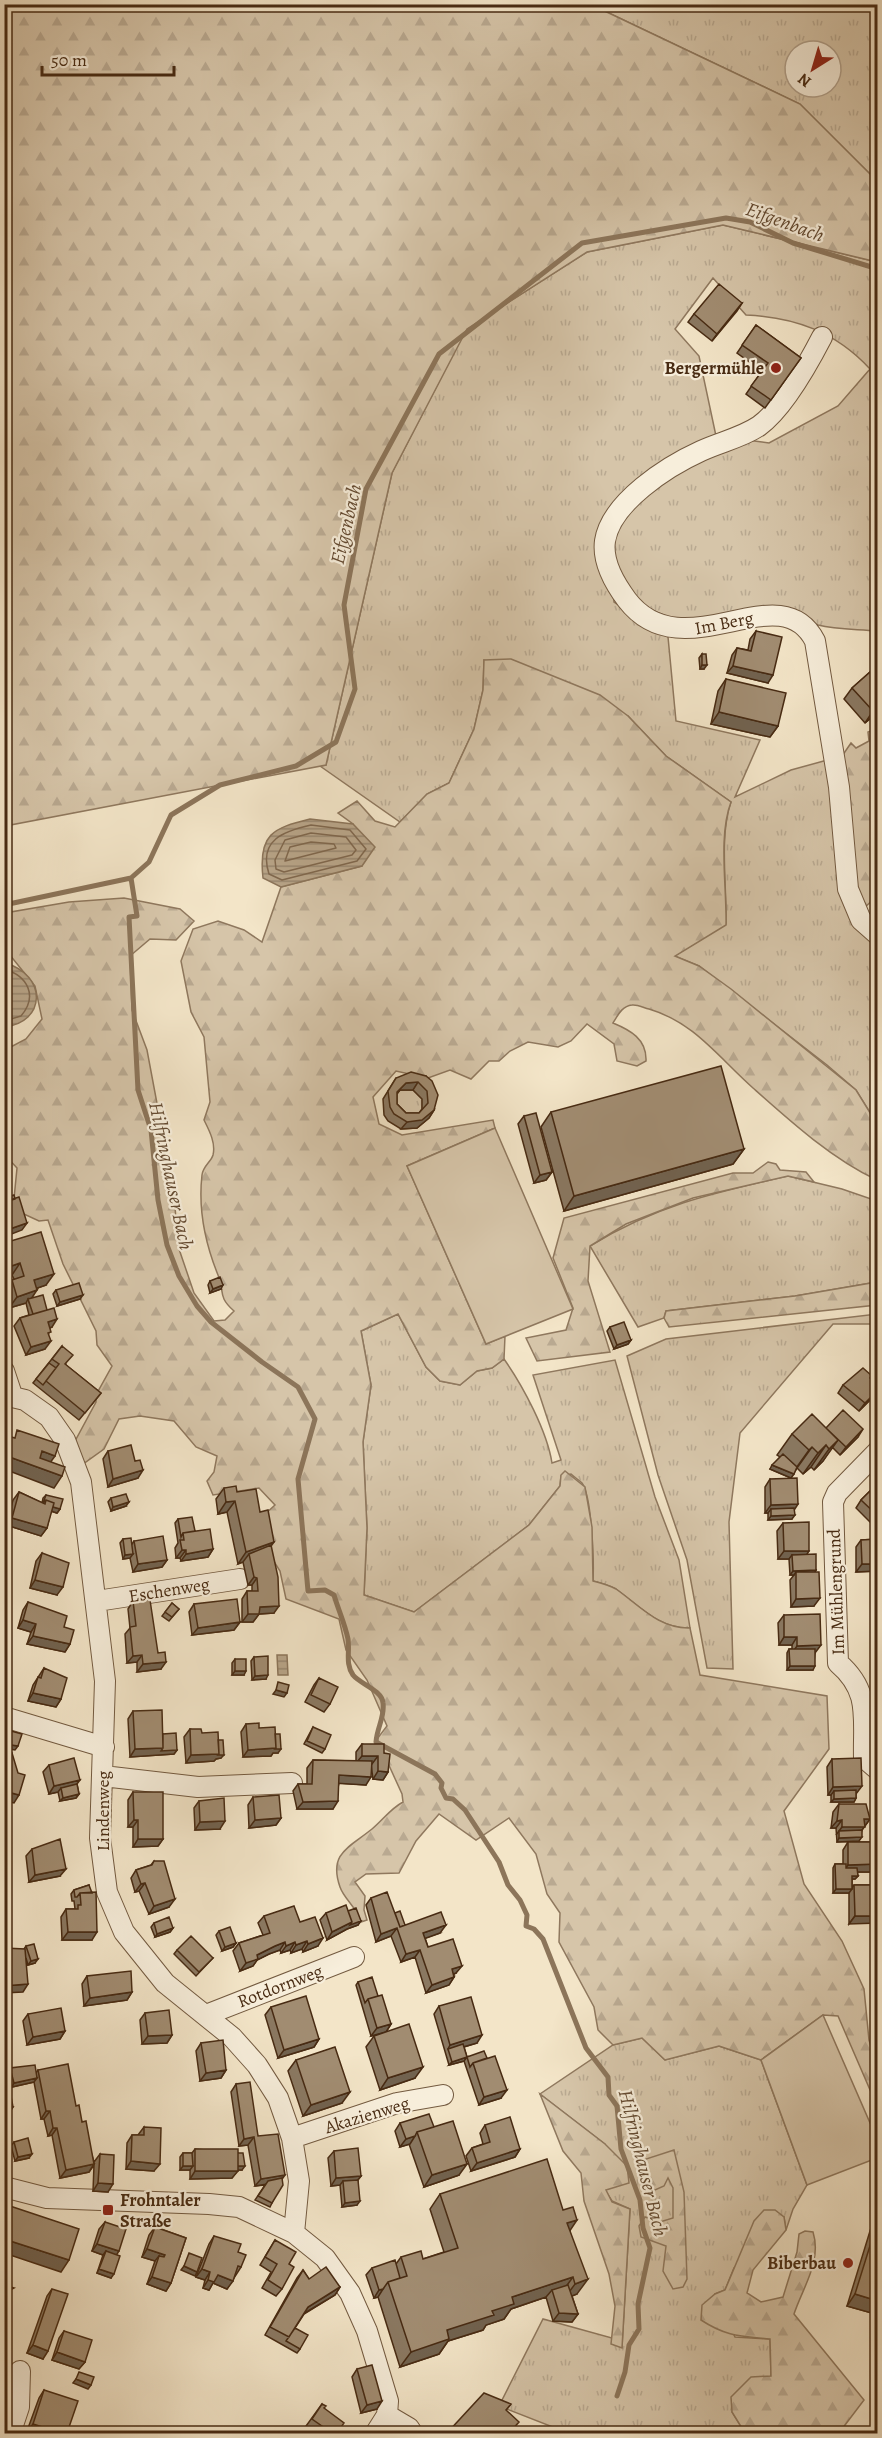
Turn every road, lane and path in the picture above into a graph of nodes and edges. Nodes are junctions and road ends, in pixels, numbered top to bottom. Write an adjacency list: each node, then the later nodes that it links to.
1 (822, 337): 2 (street, Im Berg)
2 (878, 935)
3 (4, 1371): 4 (street)
4 (8, 1395): 7 (street, Lindenweg)
5 (878, 1451): 10 (street, Im Mühlengrund)
6 (240, 1579): 7 (street, Eschenweg)
7 (97, 1601): 9 (street, Lindenweg)
8 (4, 1717): 9 (street)
9 (104, 1747): 11 (street, Lindenweg)
10 (878, 1770)
11 (103, 1776): 12 (street); 14 (street, Lindenweg)
12 (292, 1783)
13 (354, 1957): 14 (street, Rotdornweg)
14 (206, 2015): 16 (street, Lindenweg)
15 (443, 2096): 16 (street, Akazienweg)
16 (292, 2138): 18 (street, Lindenweg)
17 (4, 2187): 18 (street)
18 (294, 2232): 20 (street)
19 (20, 2371): 21 (street)
20 (387, 2415): 22 (street); 23 (street)
21 (10, 2433)
22 (375, 2433)
23 (413, 2433)

